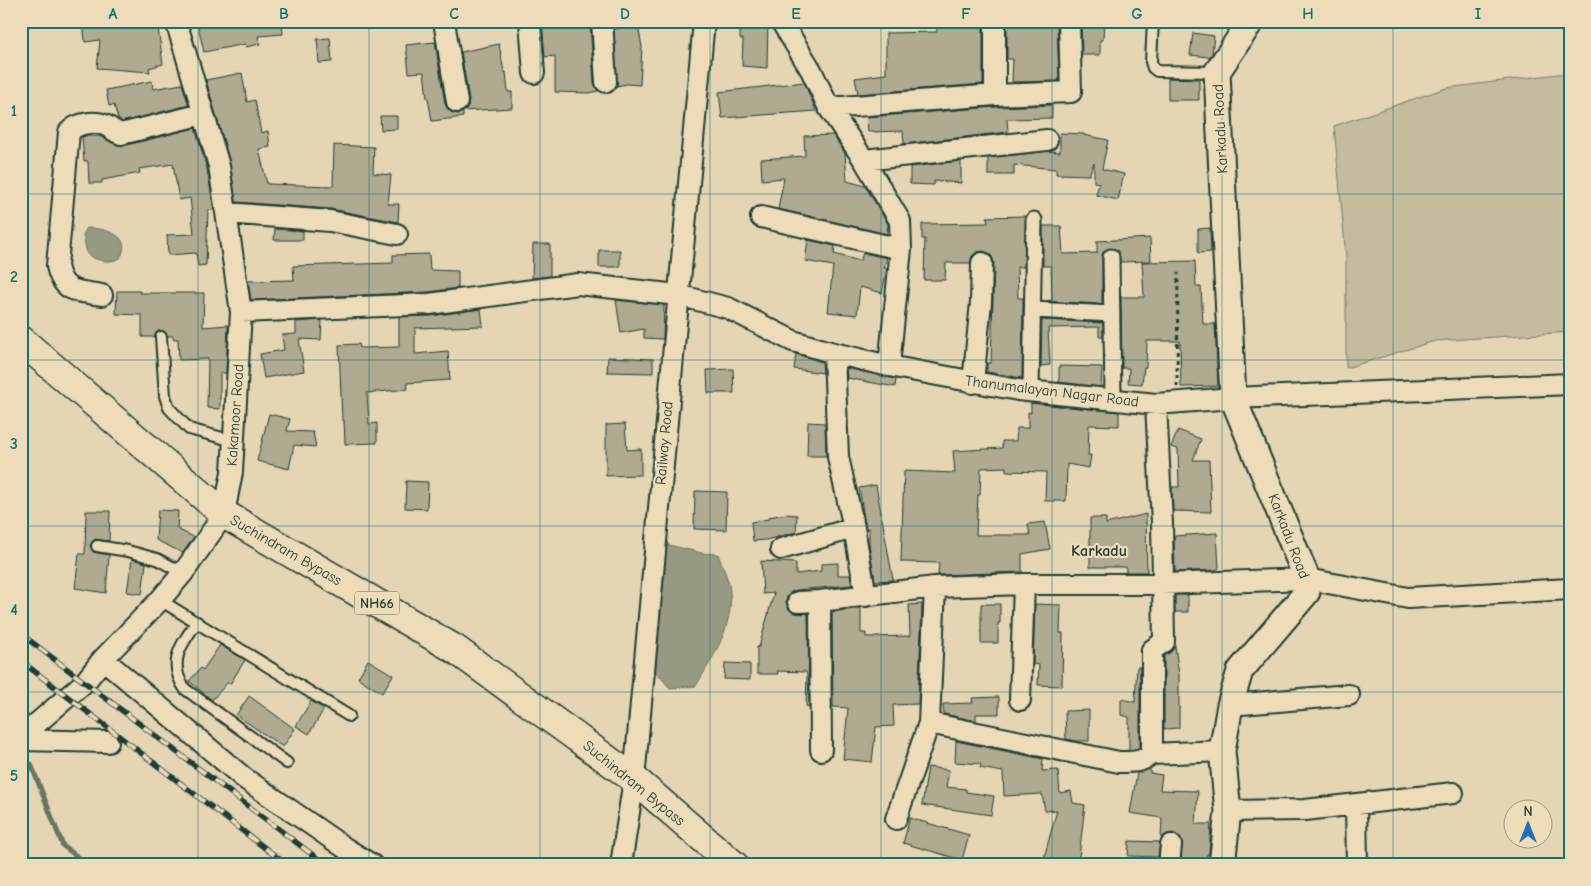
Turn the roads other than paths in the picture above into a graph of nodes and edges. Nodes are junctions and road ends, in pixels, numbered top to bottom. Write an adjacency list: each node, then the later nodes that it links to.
1 (176, 21): 17 (street, Kakamoor Road)
2 (444, 21): 15 (street)
3 (530, 21): 12 (street)
4 (602, 21): 13 (street)
5 (704, 21): 28 (street, Railway Road)
6 (781, 21): 16 (street)
7 (995, 21): 14 (street)
8 (1069, 21): 14 (street)
9 (1153, 21): 11 (lane)
10 (1250, 21): 11 (street, Karkadu Road)
11 (1217, 72): 39 (street, Karkadu Road)
12 (534, 73)
13 (606, 82)
14 (995, 95): 16 (street)
15 (457, 102)
16 (829, 108): 19 (street)
17 (203, 114): 20 (street, Kakamoor Road); 27 (street)
18 (1047, 140): 19 (street)
19 (864, 160): 24 (street)
20 (226, 213): 23 (street); 30 (street, Kakamoor Road)
21 (761, 217): 24 (street)
22 (1034, 220): 29 (street)
23 (397, 234)
24 (901, 249): 35 (street)
25 (1111, 257): 31 (street)
26 (982, 263): 36 (street)
27 (102, 295)
28 (678, 295): 30 (street, Thanumalayan Nagar Road); 34 (street, Thanumalayan Nagar Road); 70 (street, Railway Road)
29 (1033, 310): 31 (street); 38 (street)
30 (241, 312): 42 (street, Kakamoor Road)
31 (1112, 314): 40 (street)
32 (160, 337): 42 (lane)
33 (21, 340): 43 (highway, Suchindram Bypass / NH66)
34 (834, 353): 35 (street, Thanumalayan Nagar Road); 44 (street)
35 (889, 366): 36 (street, Thanumalayan Nagar Road)
36 (973, 382): 38 (street, Thanumalayan Nagar Road)
37 (1570, 384): 39 (street)
38 (1031, 391): 40 (street, Thanumalayan Nagar Road)
39 (1233, 398): 41 (street, Thanumalayan Nagar Road); 48 (street, Karkadu Road)
40 (1113, 400): 41 (street, Thanumalayan Nagar Road)
41 (1156, 404): 50 (street)
42 (234, 441): 43 (street, Kakamoor Road)
43 (224, 514): 47 (street, Kakamoor Road); 70 (highway, Suchindram Bypass / NH66)
44 (854, 528): 46 (street); 53 (street)
45 (97, 546): 47 (lane)
46 (780, 549)
47 (183, 573): 54 (street, Kakamoor Road)
48 (1308, 579): 50 (street); 52 (street); 61 (street, Karkadu Road)
49 (1024, 584): 50 (street); 51 (street); 60 (street)
50 (1162, 584): 68 (street)
51 (935, 587): 53 (street); 63 (street)
52 (1570, 588)
53 (866, 596): 55 (street)
54 (160, 600): 57 (lane); 58 (street, Kakamoor Road)
55 (820, 601): 56 (street); 66 (street)
56 (798, 602)
57 (197, 622): 62 (lane); 69 (lane)
58 (103, 659): 64 (street, Kakamoor Road); 75 (street)
59 (1349, 695): 61 (street)
60 (1020, 700)
61 (1230, 705): 67 (street, Karkadu Road)
62 (349, 716)
63 (929, 724): 68 (street); 74 (street)
64 (21, 739): 65 (street)
65 (108, 742)
66 (821, 750)
67 (1222, 751): 68 (street); 73 (street, Karkadu Road)
68 (1151, 754)
69 (287, 763)
70 (634, 779): 76 (street, Railway Road); 77 (highway, Suchindram Bypass / NH66)
71 (1453, 793): 72 (street)
72 (1356, 804): 73 (street); 79 (street)
73 (1228, 811): 78 (street, Karkadu Road)
74 (896, 819)
75 (372, 865)
76 (621, 865)
77 (734, 865)
78 (1222, 865)
79 (1357, 865)

